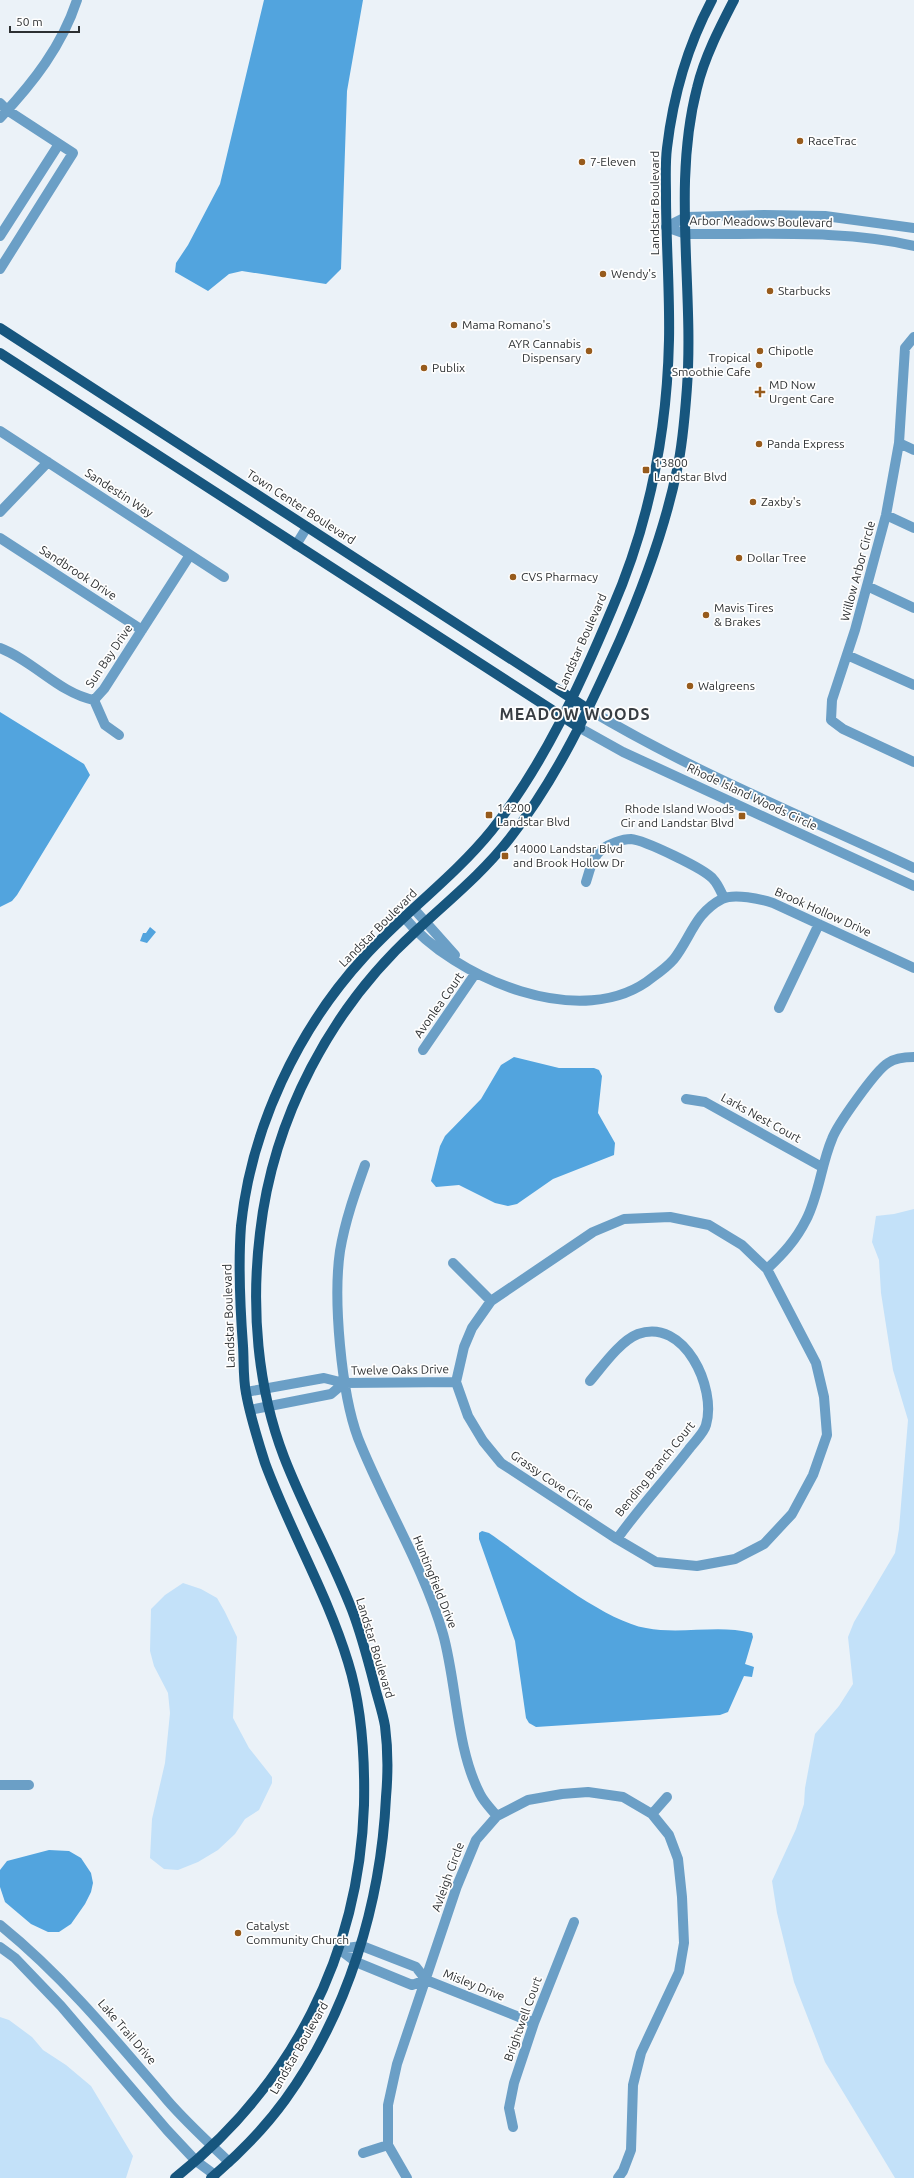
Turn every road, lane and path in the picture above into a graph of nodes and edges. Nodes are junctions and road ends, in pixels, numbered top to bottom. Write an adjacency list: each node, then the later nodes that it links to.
1 (77, 0): 4 (street)
2 (712, 0): 7 (main road, Landstar Boulevard)
3 (734, 0): 6 (main road, Landstar Boulevard)
4 (2, 110): 5 (street)
5 (59, 144): 10 (street); 12 (street)
6 (686, 218): 7 (street, Arbor Meadows Boulevard); 8 (street, Arbor Meadows Boulevard); 9 (main road, Landstar Boulevard)
7 (666, 227): 9 (street, Arbor Meadows Boulevard); 34 (main road, Landstar Boulevard)
8 (914, 228)
9 (686, 234): 11 (street, Arbor Meadows Boulevard); 36 (main road, Landstar Boulevard)
10 (0, 236)
11 (914, 246)
12 (0, 268)
13 (0, 328): 22 (main road, Town Center Boulevard)
14 (914, 337): 17 (street, Willow Arbor Circle)
15 (0, 353): 25 (main road)
16 (0, 430): 19 (street, Sandestin Way)
17 (899, 443): 18 (street); 21 (street, Willow Arbor Circle)
18 (914, 450)
19 (48, 462): 20 (street); 26 (street, Sandestin Way)
20 (0, 512)
21 (886, 516): 23 (street); 28 (street, Willow Arbor Circle)
22 (307, 527): 25 (street); 34 (main road, Town Center Boulevard)
23 (914, 528)
24 (0, 538): 30 (street, Sandbrook Drive)
25 (296, 545): 37 (main road)
26 (190, 555): 27 (street, Sandestin Way); 30 (street, Sun Bay Drive)
27 (224, 577)
28 (867, 586): 29 (street); 32 (street, Willow Arbor Circle)
29 (914, 608)
30 (142, 630): 35 (street, Sun Bay Drive)
31 (0, 648): 35 (street, Sun Bay Drive)
32 (847, 655): 33 (street); 40 (street, Willow Arbor Circle)
33 (914, 685)
34 (571, 698): 36 (main road, Town Center Boulevard); 37 (main road, Landstar Boulevard)
35 (94, 700): 39 (street)
36 (588, 709): 38 (main road, Landstar Boulevard); 41 (street, Rhode Island Woods Circle)
37 (561, 718): 38 (main road); 45 (main road, Landstar Boulevard)
38 (580, 728): 43 (street, Rhode Island Woods Circle); 47 (main road, Landstar Boulevard)
39 (119, 735)
40 (914, 762)
41 (914, 868)
42 (586, 882): 44 (street)
43 (914, 886)
44 (724, 898): 48 (street, Brook Hollow Drive); 51 (street)
45 (414, 908): 46 (main road, Landstar Boulevard); 47 (street)
46 (404, 917): 49 (street); 65 (main road, Landstar Boulevard)
47 (427, 922): 49 (main road, Landstar Boulevard); 51 (street)
48 (819, 924): 50 (street, Brook Hollow Drive); 52 (street)
49 (415, 931): 51 (street); 64 (main road, Landstar Boulevard)
50 (914, 968)
51 (475, 974): 53 (street, Avonlea Court)
52 (779, 1008)
53 (423, 1050)
54 (914, 1057): 57 (street)
55 (686, 1099): 57 (street, Larks Nest Court)
56 (365, 1165): 63 (street, Huntingfield Drive)
57 (822, 1167): 59 (street)
58 (453, 1263): 60 (street)
59 (767, 1269): 60 (street, Grassy Cove Circle); 68 (street, Grassy Cove Circle)
60 (491, 1301): 62 (street, Grassy Cove Circle)
61 (590, 1381): 68 (street, Bending Branch Court)
62 (456, 1382): 63 (street, Twelve Oaks Drive); 68 (street, Grassy Cove Circle)
63 (344, 1383): 64 (street, Twelve Oaks Drive); 66 (street, Twelve Oaks Drive); 73 (street, Huntingfield Drive)
64 (266, 1388): 65 (street, Twelve Oaks Drive); 66 (main road, Landstar Boulevard)
65 (246, 1392): 67 (main road, Landstar Boulevard)
66 (270, 1405): 67 (street, Twelve Oaks Drive); 76 (main road, Landstar Boulevard)
67 (250, 1410): 78 (main road, Landstar Boulevard)
68 (617, 1539)
69 (0, 1785): 70 (street)
70 (29, 1785)
71 (667, 1796): 72 (street)
72 (652, 1814): 73 (street, Avleigh Circle); 91 (street, Avleigh Circle)
73 (497, 1816): 80 (street, Avleigh Circle)
74 (574, 1922): 81 (street, Brightwell Court)
75 (0, 1925): 84 (street, Lake Trail Drive)
76 (362, 1946): 78 (street, Misley Drive); 79 (main road, Landstar Boulevard); 80 (street, Misley Drive)
77 (0, 1947): 86 (street)
78 (339, 1949): 79 (street, Misley Drive); 84 (main road, Landstar Boulevard)
79 (356, 1962): 80 (street, Misley Drive); 87 (main road, Landstar Boulevard)
80 (426, 1980): 81 (street, Misley Drive); 83 (street, Avleigh Circle)
81 (534, 2023): 82 (street, Brightwell Court)
82 (513, 2127)
83 (388, 2145): 85 (street); 90 (street, Avleigh Circle)
84 (212, 2146): 86 (main road, Landstar Boulevard); 87 (street, Lake Trail Drive)
85 (362, 2153)
86 (196, 2161): 88 (street); 89 (main road, Landstar Boulevard)
87 (229, 2162): 88 (main road, Landstar Boulevard)
88 (213, 2177)
89 (175, 2178)
90 (407, 2178)
91 (618, 2178)

